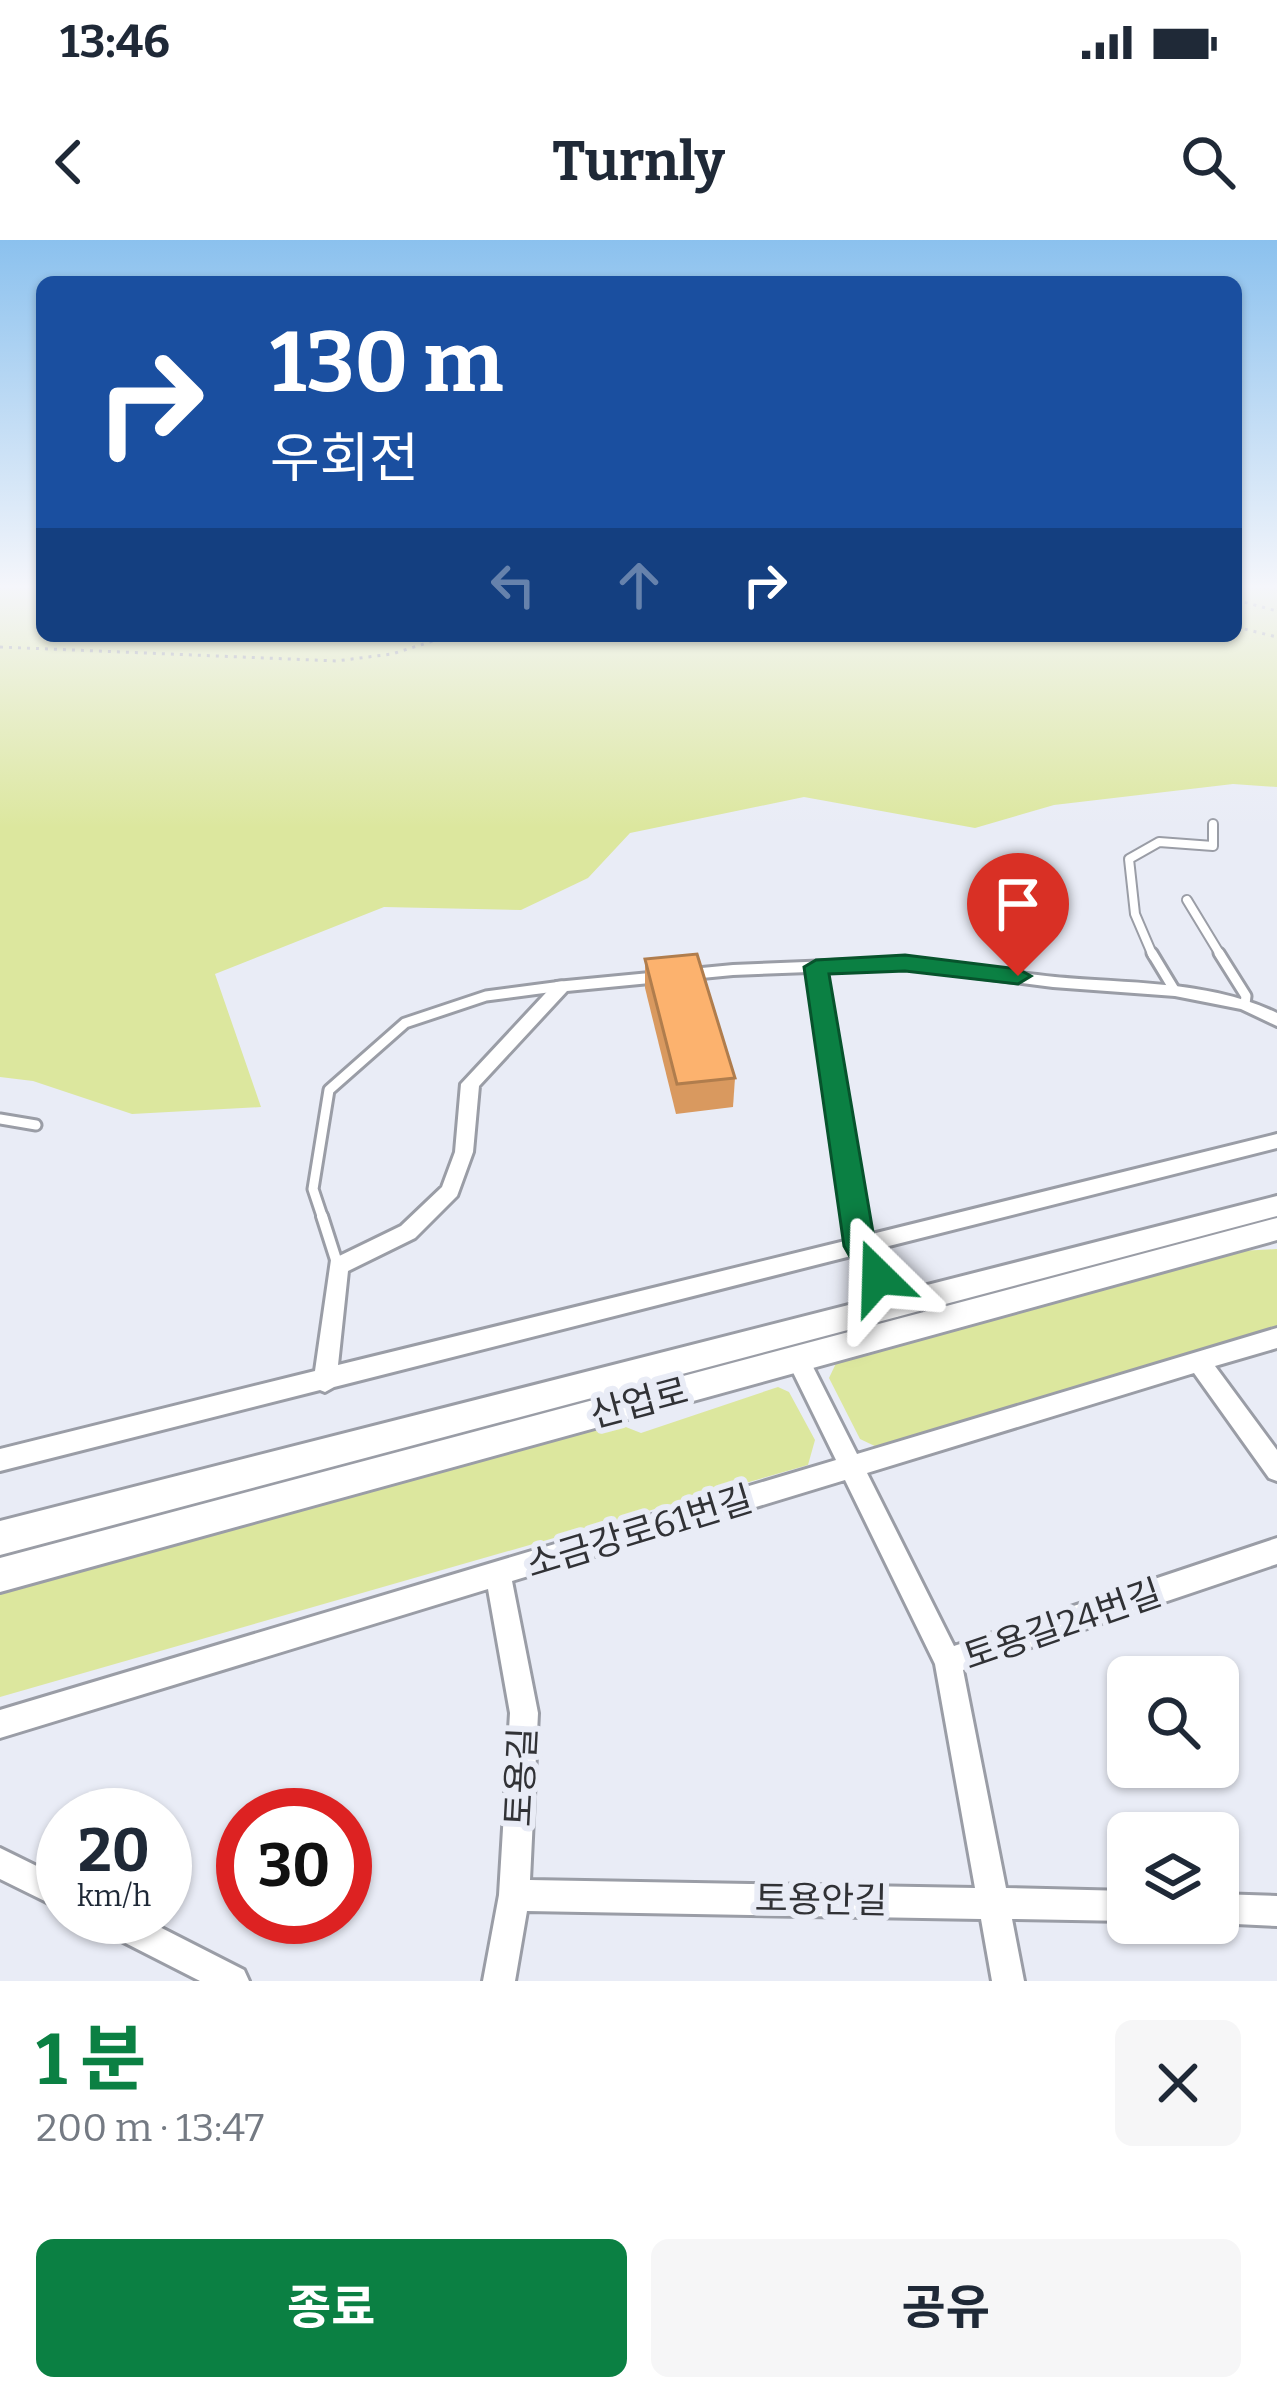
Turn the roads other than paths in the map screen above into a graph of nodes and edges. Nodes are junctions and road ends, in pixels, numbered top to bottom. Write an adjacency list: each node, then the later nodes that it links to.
1 (1213, 824): 5 (lane)
2 (1187, 900): 6 (lane)
3 (816, 967): 4 (street); 5 (street); 13 (street)
4 (562, 986): 14 (street); 14 (lane)
5 (1174, 991): 6 (street)
6 (1245, 1004): 7 (street)
7 (1277, 1020)
8 (0, 1119): 9 (lane)
9 (36, 1125)
10 (1277, 1141): 13 (street)
11 (1277, 1206): 15 (street, 산업로)
12 (1277, 1229): 17 (street, 산업로)
13 (860, 1246): 15 (street); 19 (street)
14 (338, 1266): 19 (street)
15 (896, 1309): 23 (street, 산업로)
16 (1277, 1338): 18 (street, 소금강로61번길)
17 (797, 1360): 21 (street); 26 (street, 산업로)
18 (1199, 1362): 21 (street, 소금강로61번길); 22 (street)
19 (325, 1382): 20 (street)
20 (0, 1460)
21 (851, 1467): 25 (street, 소금강로61번길); 27 (street)
22 (1277, 1470)
23 (0, 1538)
24 (1277, 1551): 27 (street, 토용길24번길)
25 (498, 1574): 28 (street, 소금강로61번길); 31 (street, 토용길)
26 (0, 1575)
27 (949, 1662): 32 (street, 토용길24번길)
28 (0, 1724)
29 (0, 1863): 30 (street)
30 (36, 1881)
31 (514, 1895): 32 (street, 토용안길); 38 (street, 토용길)
32 (993, 1901): 33 (street, 토용안길); 39 (street, 토용길24번길)
33 (1107, 1905)
34 (1239, 1910): 35 (street)
35 (1277, 1911)
36 (160, 1944): 37 (street)
37 (233, 1981)
38 (499, 1981)
39 (1008, 1981)

